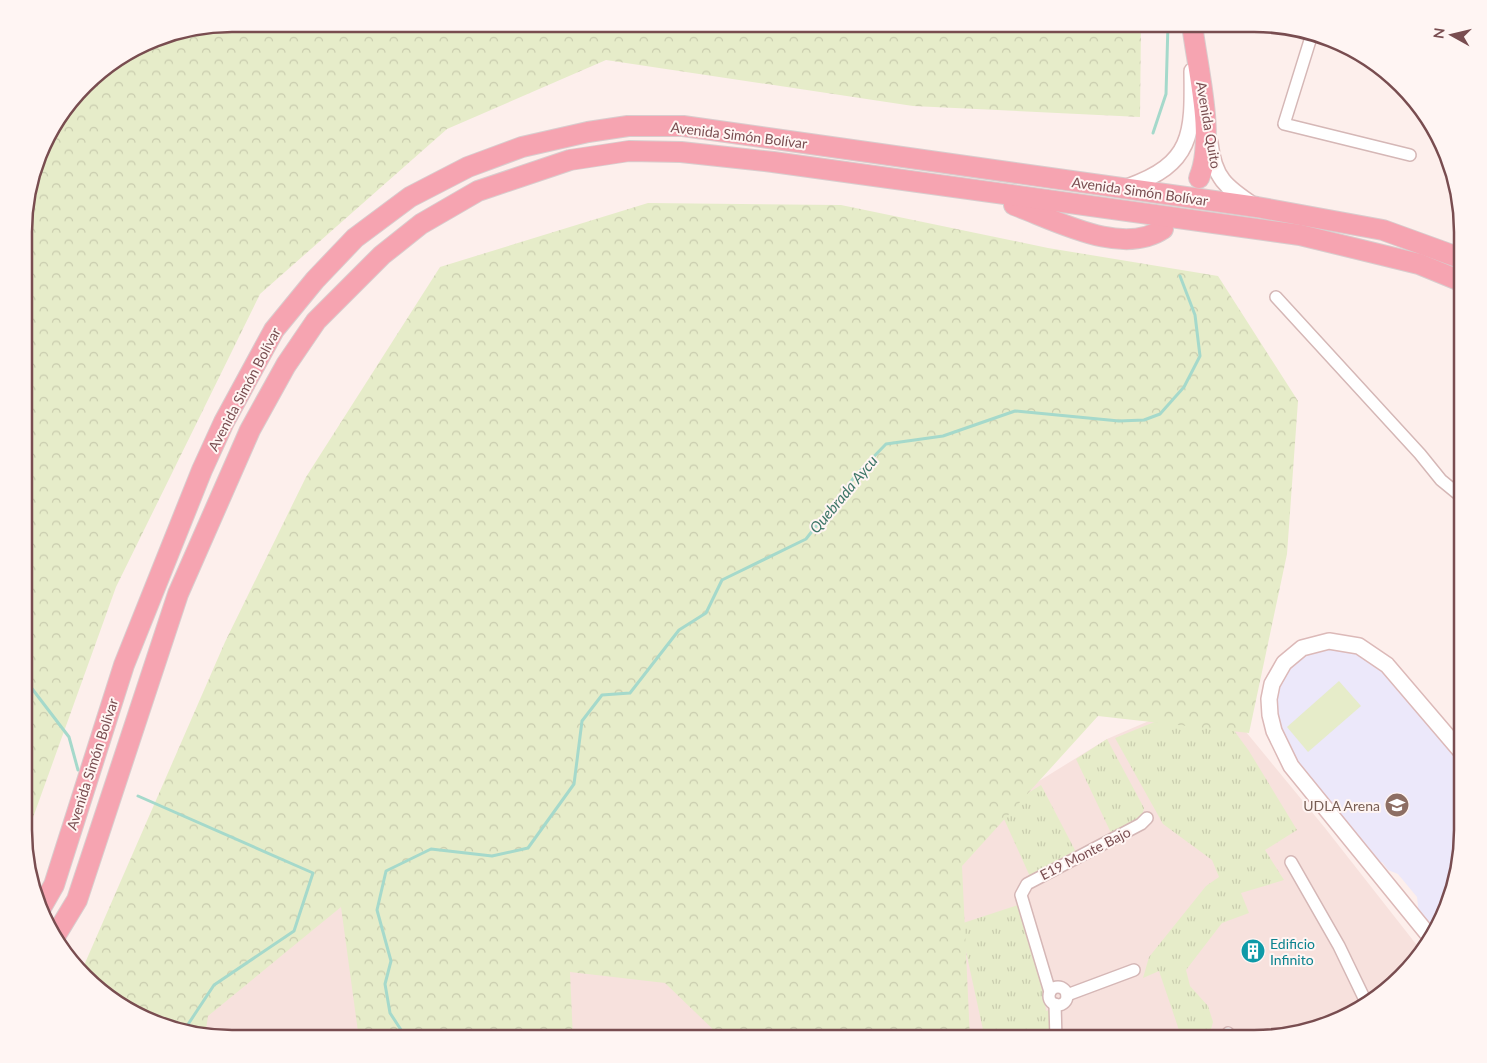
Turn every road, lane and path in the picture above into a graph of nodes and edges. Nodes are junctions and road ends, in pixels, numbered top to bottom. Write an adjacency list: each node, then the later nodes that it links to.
1 (1192, 32): 7 (street, Avenida Quito)
2 (1193, 32): 6 (highway)
3 (1193, 32): 9 (street, Avenida Quito)
4 (1310, 40): 5 (street)
5 (1410, 155)
6 (1199, 178)
7 (1124, 188): 9 (highway, Avenida Simón Bolívar); 18 (highway, Avenida Simón Bolívar)
8 (972, 190): 10 (highway); 12 (highway, Avenida Simón Bolívar); 19 (highway, Avenida Simón Bolívar)
9 (1257, 207): 11 (highway, Avenida Simón Bolívar)
10 (1163, 229)
11 (1454, 256)
12 (1454, 278)
13 (1276, 297): 14 (street)
14 (1454, 491)
15 (1454, 743): 20 (street)
16 (1147, 818): 22 (street, E19 Monte Bajo)
17 (1291, 862): 24 (street)
18 (45, 900)
19 (59, 930)
20 (1427, 933)
21 (1134, 970): 23 (street)
22 (1050, 992): 23 (street); 25 (street)
23 (1067, 994): 25 (street)
24 (1364, 998)
25 (1055, 1004): 26 (street)
26 (1056, 1030)

